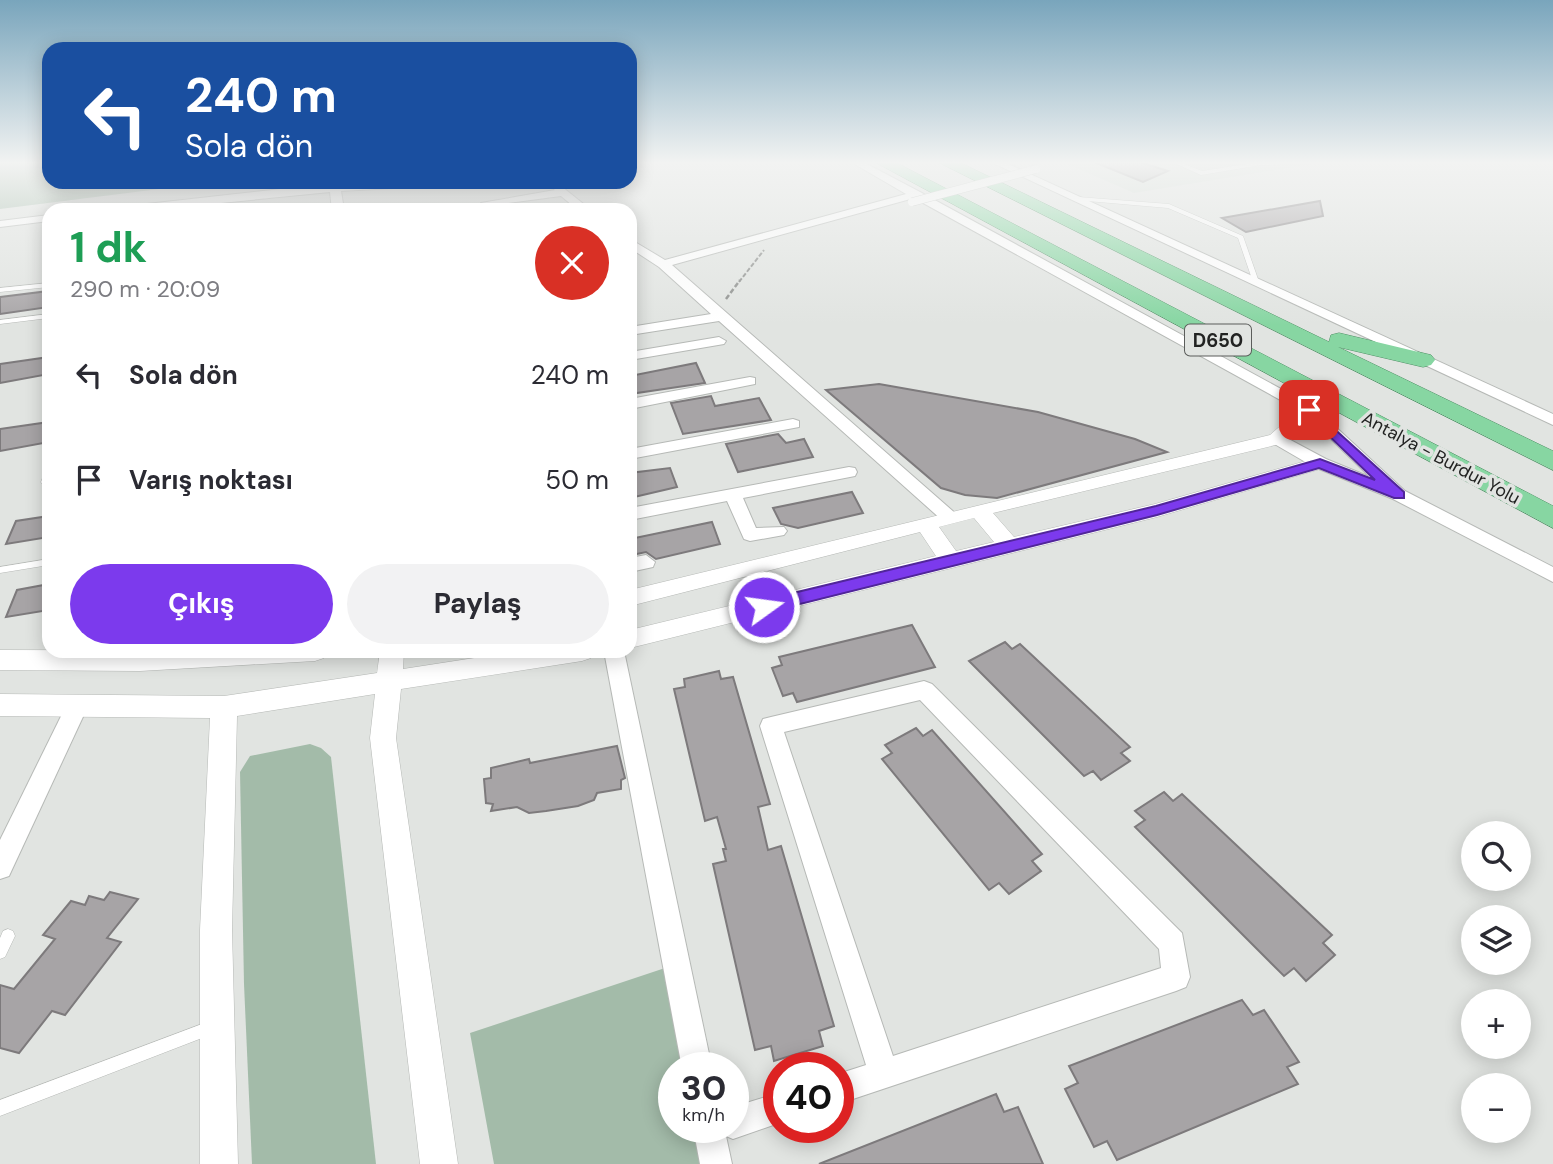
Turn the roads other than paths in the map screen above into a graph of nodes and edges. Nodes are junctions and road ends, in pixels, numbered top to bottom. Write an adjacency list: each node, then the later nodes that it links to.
1 (841, 216): 12 (street)
2 (948, 216): 26 (street)
3 (983, 216): 45 (highway)
4 (986, 216): 42 (highway, Antalya - Burdur Yolu / D650)
5 (1056, 216): 11 (highway, D650)
6 (1113, 216): 13 (street)
7 (1193, 216): 13 (lane)
8 (42, 219): 9 (street)
9 (0, 223)
10 (637, 247): 12 (street)
11 (1144, 260): 20 (highway); 32 (highway, D650)
12 (663, 264): 16 (street)
13 (1256, 282): 23 (street)
14 (42, 286): 15 (lane)
15 (0, 290)
16 (719, 314): 19 (street); 41 (street)
17 (42, 317): 18 (lane)
18 (0, 322)
19 (637, 330)
20 (1339, 340): 23 (highway); 30 (highway)
21 (719, 341): 22 (street)
22 (637, 355)
23 (1423, 360): 27 (street)
24 (750, 381): 25 (street)
25 (637, 403)
26 (1309, 410): 29 (street); 37 (street)
27 (1552, 418)
28 (793, 424): 31 (street)
29 (1278, 439): 33 (street); 39 (street)
30 (1553, 442)
31 (637, 453)
32 (1553, 462)
33 (1320, 463): 37 (street); 46 (street)
34 (849, 472): 36 (street)
35 (701, 484): 38 (street)
36 (733, 494): 38 (street); 44 (street)
37 (1399, 495): 50 (street)
38 (691, 502): 40 (street)
39 (979, 510): 41 (street); 46 (street)
40 (637, 513)
41 (949, 517): 43 (street)
42 (1553, 518)
43 (926, 524): 47 (street); 51 (street)
44 (778, 531)
45 (1553, 540)
46 (1009, 546): 47 (street)
47 (951, 561): 52 (street)
48 (42, 563): 49 (lane)
49 (0, 570)
50 (1553, 575)
51 (637, 596)
52 (637, 637)
53 (71, 658): 56 (street)
54 (493, 658): 57 (street)
55 (615, 658): 65 (street)
56 (0, 660)
57 (391, 666): 60 (street); 71 (street)
58 (0, 705): 59 (street)
59 (77, 706): 60 (street); 61 (street)
60 (224, 707): 64 (street)
61 (0, 867)
62 (8, 936): 63 (lane)
63 (0, 952)
64 (217, 1025): 68 (lane); 70 (street)
65 (694, 1052)
66 (884, 1074): 66 (street); 67 (street)
67 (854, 1084)
68 (0, 1108)
69 (717, 1143): 72 (street)
70 (219, 1164)
71 (439, 1164)
72 (716, 1164)

